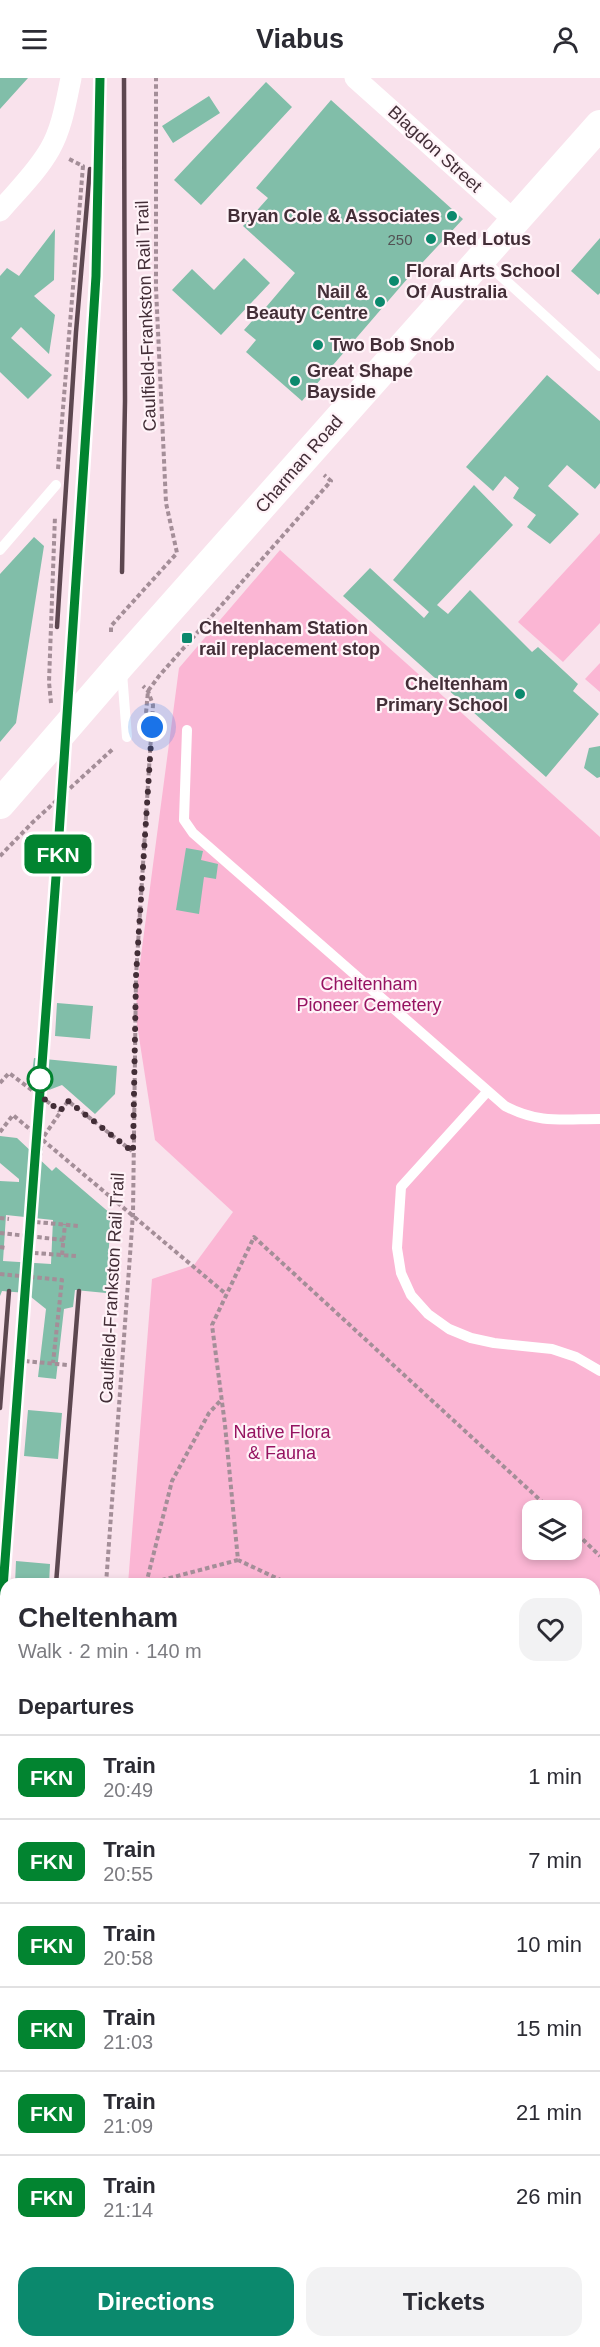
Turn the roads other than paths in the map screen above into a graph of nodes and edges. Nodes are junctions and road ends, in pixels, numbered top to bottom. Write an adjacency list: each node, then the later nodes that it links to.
1 (71, 78): 4 (street)
2 (355, 78): 5 (street, Blagdon Street)
3 (597, 135): 5 (main road, Charman Road)
4 (0, 211)
5 (515, 221): 6 (main road, Charman Road)
6 (482, 258): 7 (lane); 10 (main road, Charman Road)
7 (600, 366)
8 (56, 485): 9 (lane)
9 (0, 550)
10 (121, 664): 12 (lane); 13 (main road, Charman Road)
11 (187, 730): 14 (lane)
12 (127, 736)
13 (0, 804)
14 (487, 1092): 15 (lane); 16 (lane)
15 (600, 1119)
16 (600, 1371)

